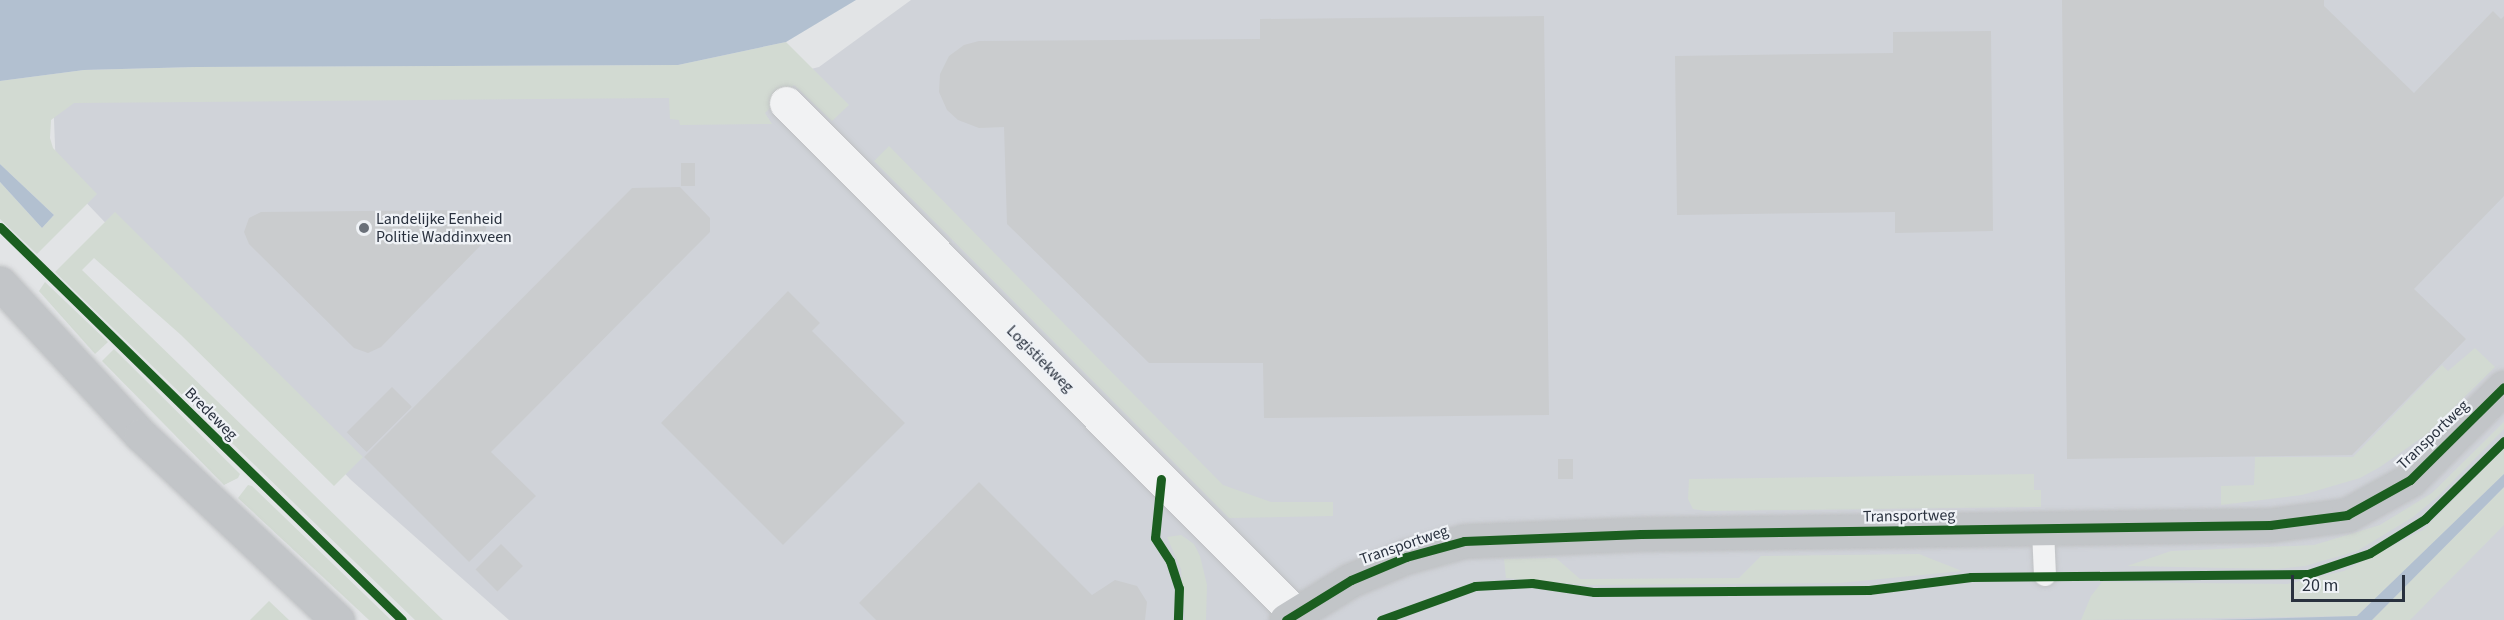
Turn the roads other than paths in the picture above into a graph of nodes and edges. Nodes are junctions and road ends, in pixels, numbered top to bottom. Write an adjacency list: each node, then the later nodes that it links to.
1 (786, 103): 6 (street, Logistiekweg)
2 (0, 283): 7 (street)
3 (2504, 387): 4 (street, Transportweg)
4 (2043, 530): 5 (lane); 6 (street, Transportweg)
5 (2045, 575)
6 (1290, 616)
7 (337, 620)

